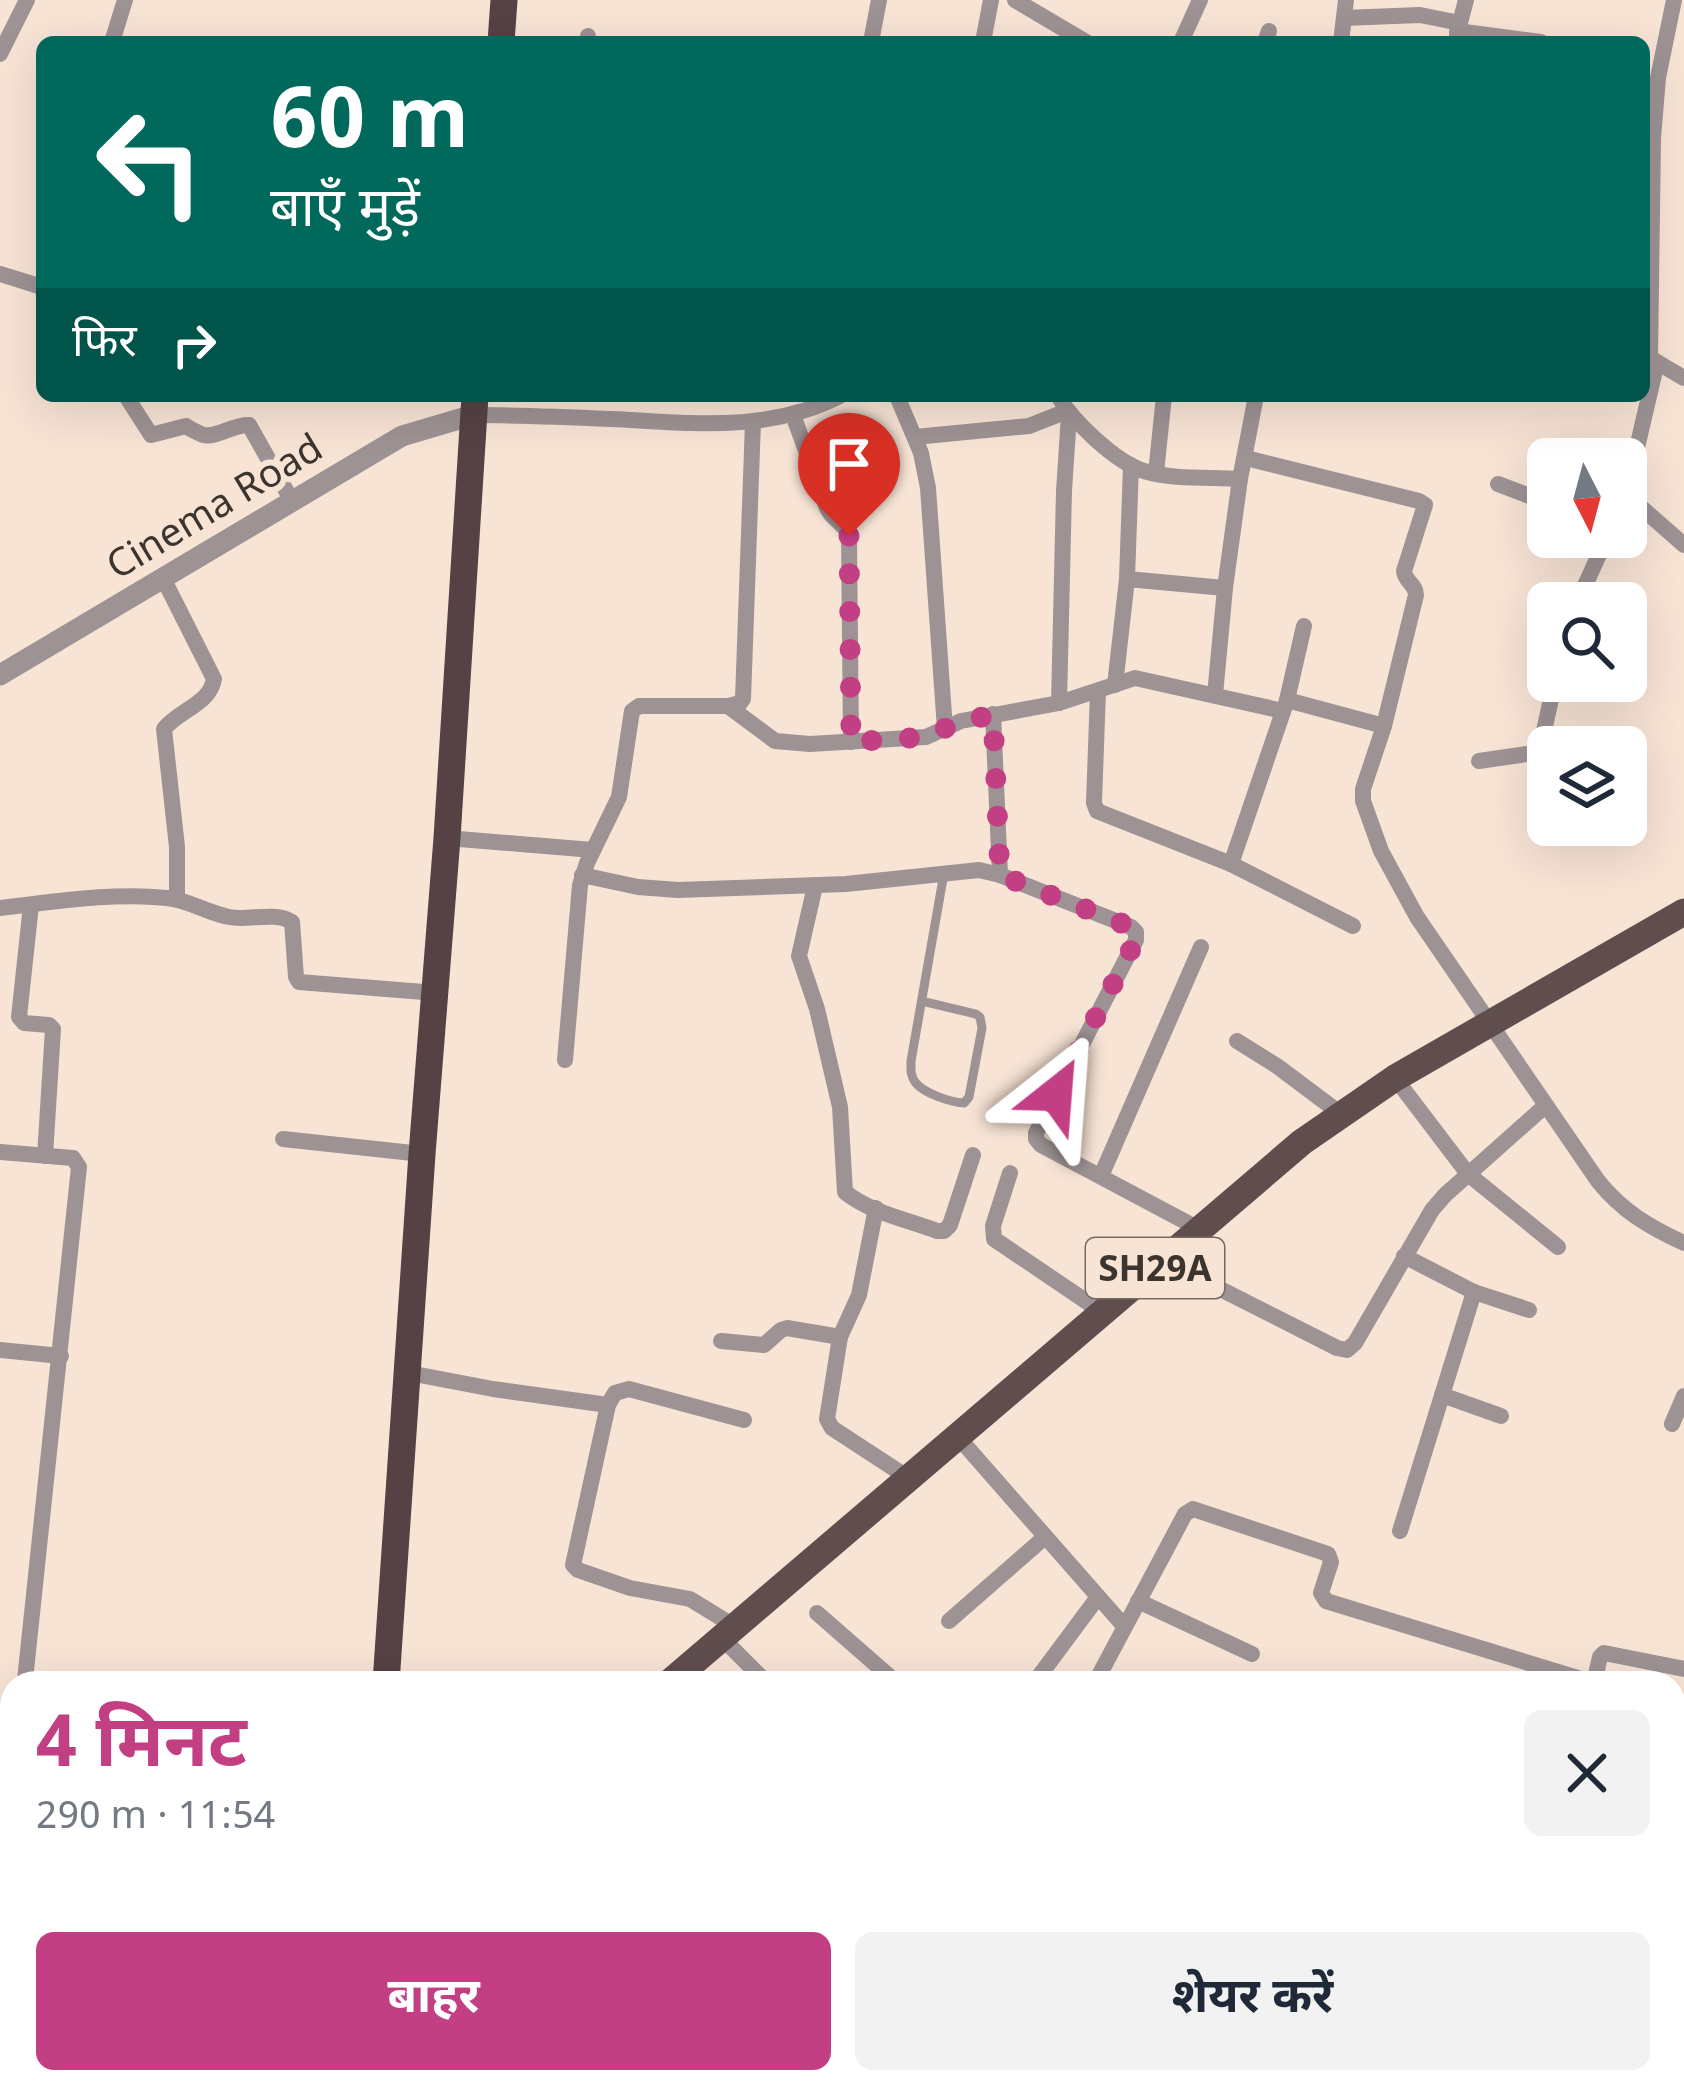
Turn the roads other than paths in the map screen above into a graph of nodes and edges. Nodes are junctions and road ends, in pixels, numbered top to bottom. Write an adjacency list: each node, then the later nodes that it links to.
1 (26, 0): 18 (street)
2 (124, 0): 12 (street)
3 (504, 0): 13 (highway)
4 (879, 0): 14 (street)
5 (991, 0): 15 (street)
6 (1015, 0): 16 (street)
7 (1200, 0): 17 (street)
8 (1466, 0): 11 (street)
9 (1673, 0): 21 (street)
10 (1345, 9): 11 (street)
11 (1457, 32)
12 (114, 36)
13 (501, 36)
14 (872, 36)
15 (984, 36)
16 (1076, 36)
17 (1183, 36)
18 (0, 54)
19 (0, 274): 20 (street)
20 (36, 279)
21 (1650, 359): 22 (street)
22 (1684, 378)
23 (130, 402): 43 (street)
24 (547, 402): 33 (street)
25 (828, 402): 32 (street)
26 (900, 402): 35 (street)
27 (1163, 402): 39 (street)
28 (1255, 402): 37 (street)
29 (1642, 402): 36 (street)
30 (474, 406): 33 (street); 43 (street, Cinema Road); 62 (highway)
31 (1065, 407): 35 (street); 38 (street); 53 (street)
32 (793, 415): 34 (street); 59 (street)
33 (546, 416): 34 (street)
34 (753, 422): 55 (street)
35 (915, 437): 58 (street)
36 (1636, 438)
37 (1246, 458): 40 (street); 57 (street)
38 (1131, 465): 39 (street); 47 (street)
39 (1156, 473): 40 (street)
40 (1240, 479): 48 (street)
41 (1498, 484): 42 (street)
42 (1527, 495)
43 (292, 501): 46 (street, Cinema Road)
44 (1647, 512): 45 (street)
45 (1684, 545)
46 (163, 578): 50 (street, Cinema Road); 69 (street)
47 (1127, 580): 48 (street); 51 (street)
48 (1225, 588): 52 (street)
49 (1304, 626): 54 (street)
50 (0, 675)
51 (1107, 688): 52 (street); 53 (street); 64 (street)
52 (1215, 695): 54 (street)
53 (1059, 703): 56 (street)
54 (1285, 705): 57 (street); 64 (street)
55 (728, 706): 59 (street); 63 (street)
56 (993, 715): 58 (street); 67 (street)
57 (1384, 726): 77 (street)
58 (945, 729): 59 (street)
59 (851, 742)
60 (1527, 754): 61 (street)
61 (1479, 761)
62 (447, 838): 63 (street); 75 (highway)
63 (593, 850): 66 (street)
64 (1231, 864): 73 (street)
65 (944, 873): 67 (street); 68 (street); 76 (lane)
66 (582, 875): 68 (street); 79 (street)
67 (1000, 875): 90 (street)
68 (814, 886): 91 (street)
69 (177, 899): 70 (street); 75 (street)
70 (32, 905): 71 (street); 87 (street)
71 (0, 908)
72 (1684, 912): 77 (main road, SH29A)
73 (1353, 926)
74 (1201, 947): 90 (street)
75 (436, 993): 85 (highway)
76 (922, 1001): 76 (lane)
77 (1490, 1022): 80 (main road, SH29A); 81 (street)
78 (1237, 1041): 82 (street)
79 (565, 1060)
80 (1395, 1078): 82 (main road, SH29A); 89 (street)
81 (1545, 1106): 89 (street); 94 (street)
82 (1341, 1114): 93 (main road, SH29A)
83 (283, 1138): 85 (street)
84 (0, 1153): 87 (street)
85 (422, 1154): 105 (highway)
86 (973, 1155): 91 (street)
87 (45, 1156): 104 (street)
88 (1010, 1173): 100 (street)
89 (1468, 1174): 95 (street); 96 (street)
90 (1101, 1176): 93 (street)
91 (875, 1208): 101 (street)
92 (1684, 1219): 94 (street)
93 (1199, 1229): 97 (main road, SH29A)
94 (1679, 1241)
95 (1558, 1247)
96 (1404, 1256): 97 (street); 98 (street)
97 (1163, 1260): 100 (main road, SH29A)
98 (1474, 1292): 99 (street); 106 (street)
99 (1529, 1310)
100 (1102, 1312): 112 (main road, SH29A)
101 (840, 1337): 102 (street); 113 (street)
102 (721, 1341)
103 (0, 1350): 104 (street)
104 (61, 1356): 124 (street)
105 (409, 1373): 108 (street); 125 (highway)
106 (1442, 1395): 109 (street); 114 (street)
107 (1684, 1396): 111 (street)
108 (608, 1405): 110 (street); 121 (street)
109 (1501, 1416)
110 (744, 1420)
111 (1672, 1424)
112 (958, 1437): 113 (main road, SH29A); 115 (street)
113 (910, 1479): 121 (main road, SH29A)
114 (1400, 1531)
115 (1045, 1538): 116 (street); 119 (street)
116 (1098, 1597): 120 (street); 129 (street)
117 (1138, 1601): 120 (street); 122 (street); 131 (street)
118 (817, 1613): 128 (street)
119 (949, 1621)
120 (1124, 1626): 130 (street)
121 (727, 1632): 126 (main road, SH29A); 127 (street)
122 (1252, 1654)
123 (1684, 1669): 132 (street)
124 (26, 1671)
125 (387, 1671)
126 (683, 1671)
127 (757, 1671)
128 (883, 1671)
129 (1043, 1671)
130 (1101, 1671)
131 (1555, 1671)
132 (1597, 1671)

